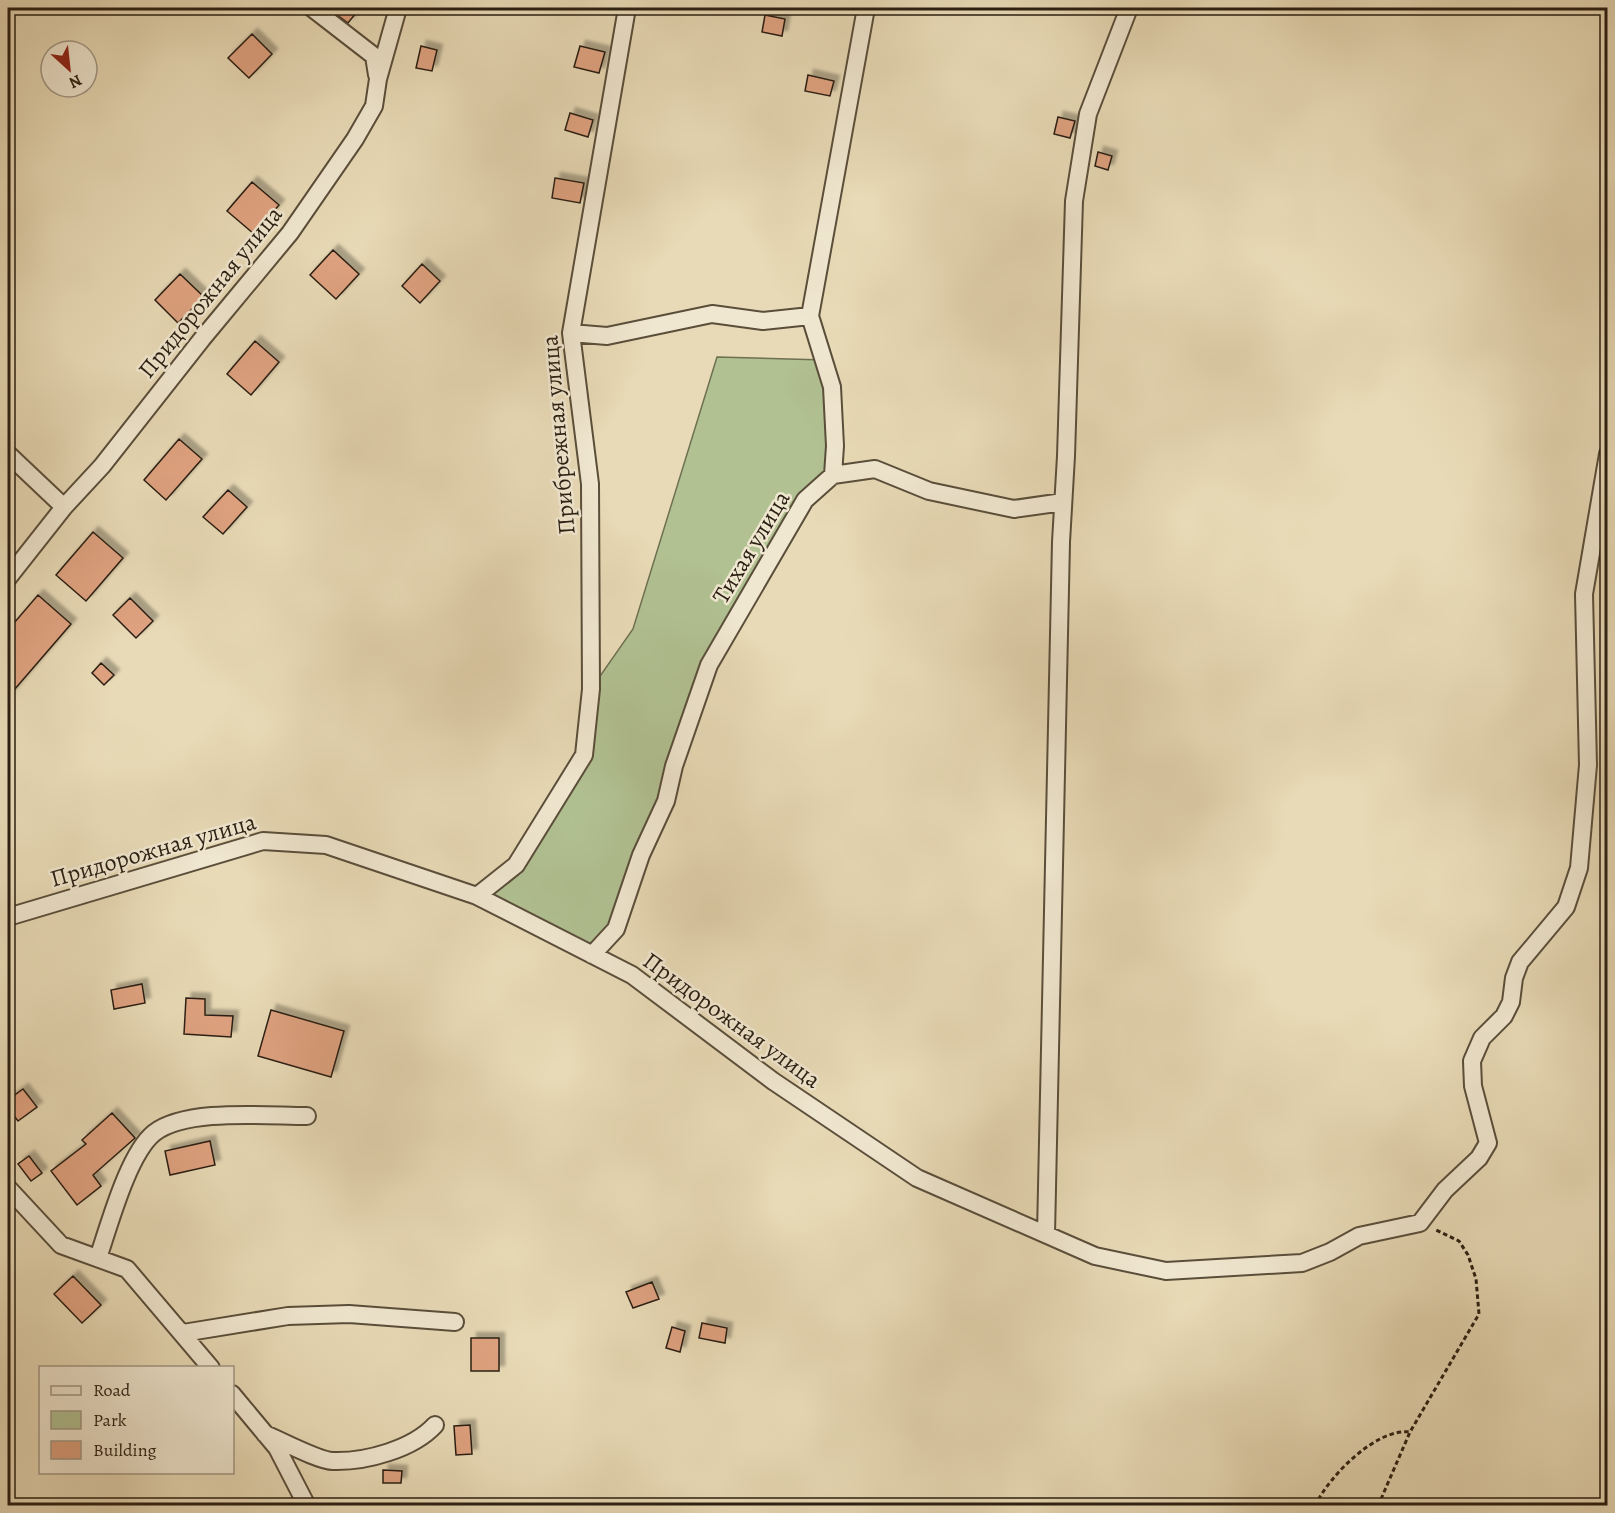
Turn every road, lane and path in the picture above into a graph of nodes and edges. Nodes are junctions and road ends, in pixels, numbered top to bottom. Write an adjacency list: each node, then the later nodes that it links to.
1 (312, 8): 6 (street)
2 (398, 8): 6 (street, Придорожная улица)
3 (627, 8): 8 (street, Прибрежная улица)
4 (866, 8): 7 (street)
5 (1129, 8): 12 (street)
6 (378, 79): 13 (street, Придорожная улица)
7 (810, 316): 8 (street); 11 (street)
8 (571, 333): 15 (street, Прибрежная улица)
9 (8, 454): 13 (street)
10 (1608, 454): 20 (street)
11 (833, 475): 12 (street); 17 (street, Тихая улица)
12 (1063, 502): 21 (street)
13 (64, 507): 14 (street, Придорожная улица)
14 (8, 578)
15 (477, 896): 16 (street, Придорожная улица); 17 (street, Придорожная улица)
16 (8, 917)
17 (592, 955): 21 (street, Придорожная улица)
18 (307, 1116): 22 (street)
19 (8, 1188): 22 (street)
20 (1420, 1223): 21 (street, Придорожная улица); 28 (path)
21 (1046, 1234)
22 (98, 1258): 24 (street)
23 (454, 1322): 24 (street)
24 (183, 1333): 25 (street)
25 (209, 1366)
26 (234, 1396): 29 (street)
27 (435, 1425): 29 (street)
28 (1410, 1432): 31 (path); 32 (path)
29 (265, 1434): 30 (street)
30 (307, 1506)
31 (1315, 1506)
32 (1378, 1506)

